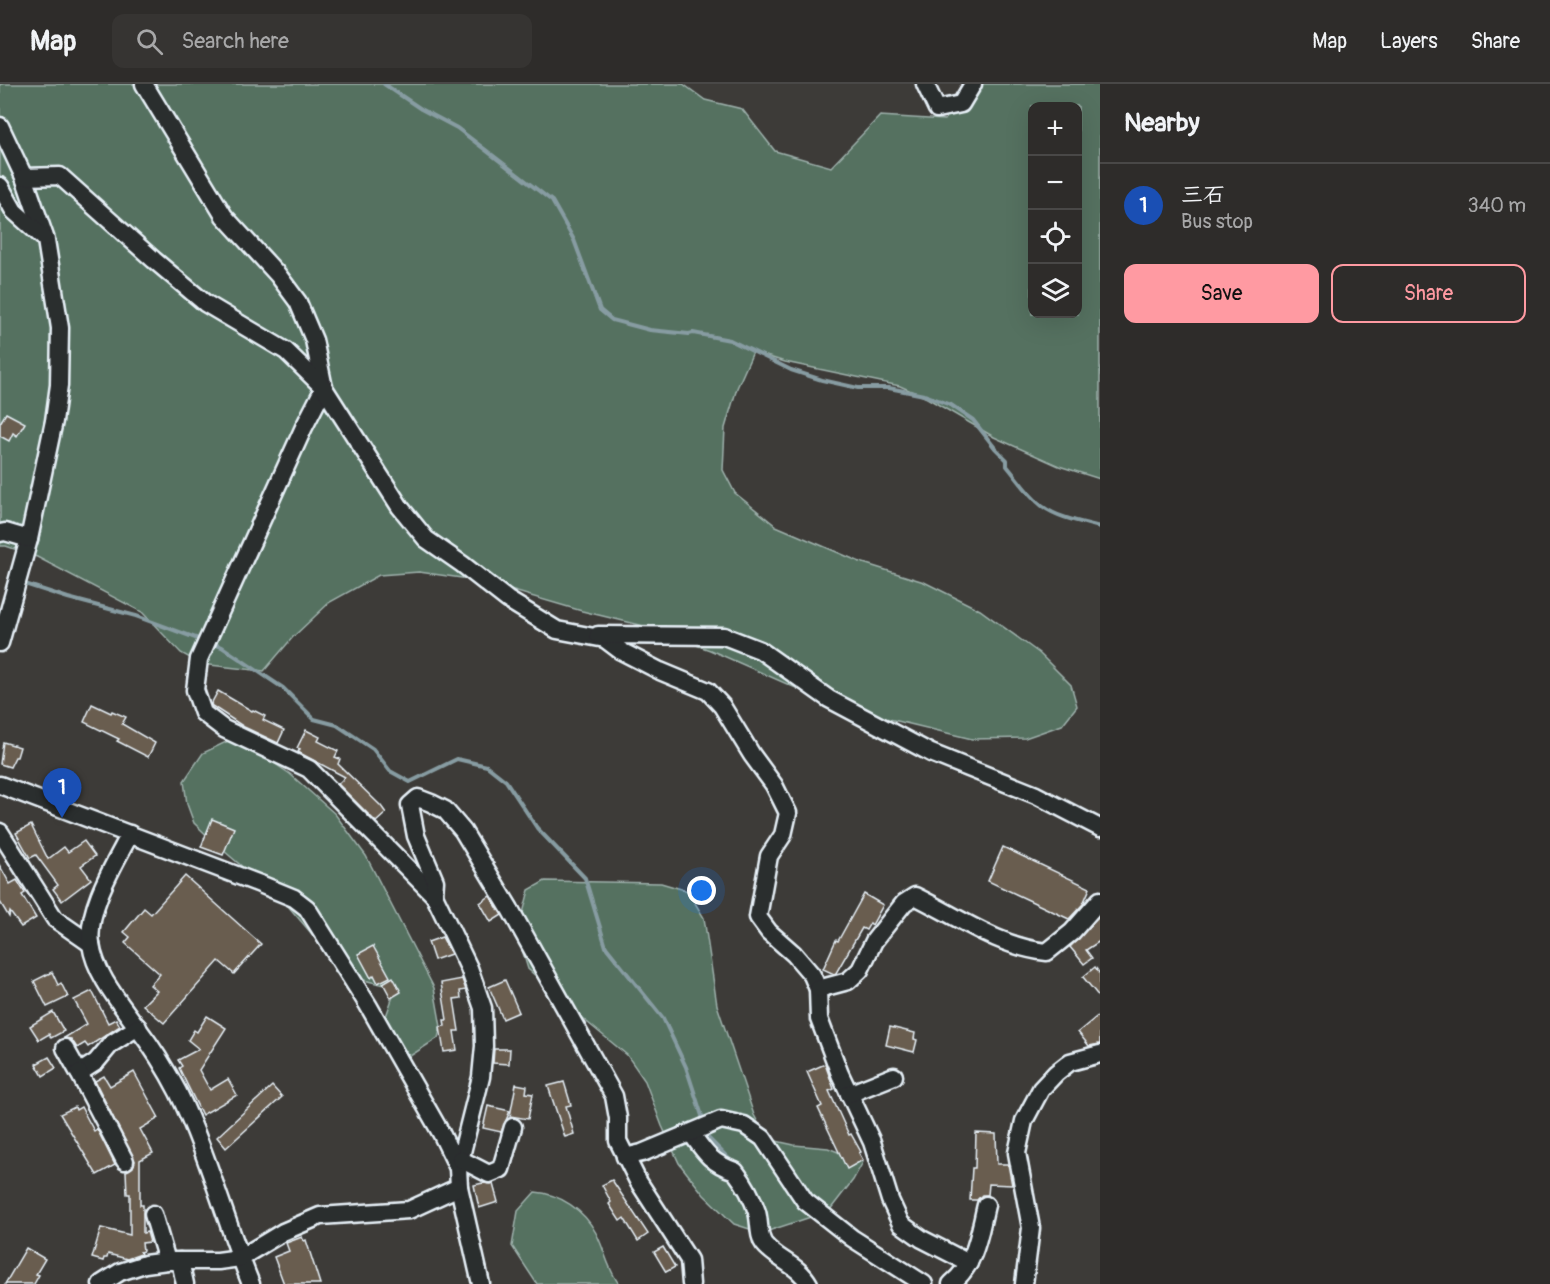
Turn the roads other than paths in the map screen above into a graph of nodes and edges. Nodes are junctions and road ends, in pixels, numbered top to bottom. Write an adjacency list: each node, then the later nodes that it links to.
1 (144, 84): 8 (street)
2 (925, 84): 3 (street)
3 (973, 84)
4 (0, 126): 5 (street)
5 (24, 177): 7 (street); 8 (street)
6 (0, 186): 7 (street)
7 (46, 240): 10 (street)
8 (324, 388): 11 (street); 17 (street)
9 (0, 532): 10 (street)
10 (29, 538): 12 (street)
11 (585, 635): 14 (street); 20 (street)
12 (0, 642)
13 (1, 790): 16 (street)
14 (1100, 828)
15 (0, 832): 19 (street)
16 (130, 834): 19 (street); 31 (street)
17 (434, 896): 29 (street); 31 (street)
18 (1100, 900): 20 (street)
19 (91, 944): 21 (street)
20 (818, 989): 26 (street)
21 (138, 1027): 24 (street); 35 (street)
22 (65, 1048): 24 (street)
23 (1100, 1054): 46 (street)
24 (80, 1072): 30 (street)
25 (894, 1076): 26 (street)
26 (849, 1094): 37 (street)
27 (513, 1127): 31 (street)
28 (699, 1129): 29 (street); 43 (street); 44 (street)
29 (626, 1157): 42 (street)
30 (124, 1161)
31 (459, 1163): 32 (street)
32 (459, 1187): 35 (street); 41 (street)
33 (986, 1204): 37 (street)
34 (153, 1214): 36 (street)
35 (240, 1258): 36 (street); 40 (street)
36 (173, 1261): 38 (street); 39 (street)
37 (969, 1263): 45 (street)
38 (101, 1284)
39 (185, 1284)
40 (251, 1284)
41 (481, 1284)
42 (691, 1284)
43 (809, 1284)
44 (924, 1284)
45 (951, 1284)
46 (1024, 1284)

